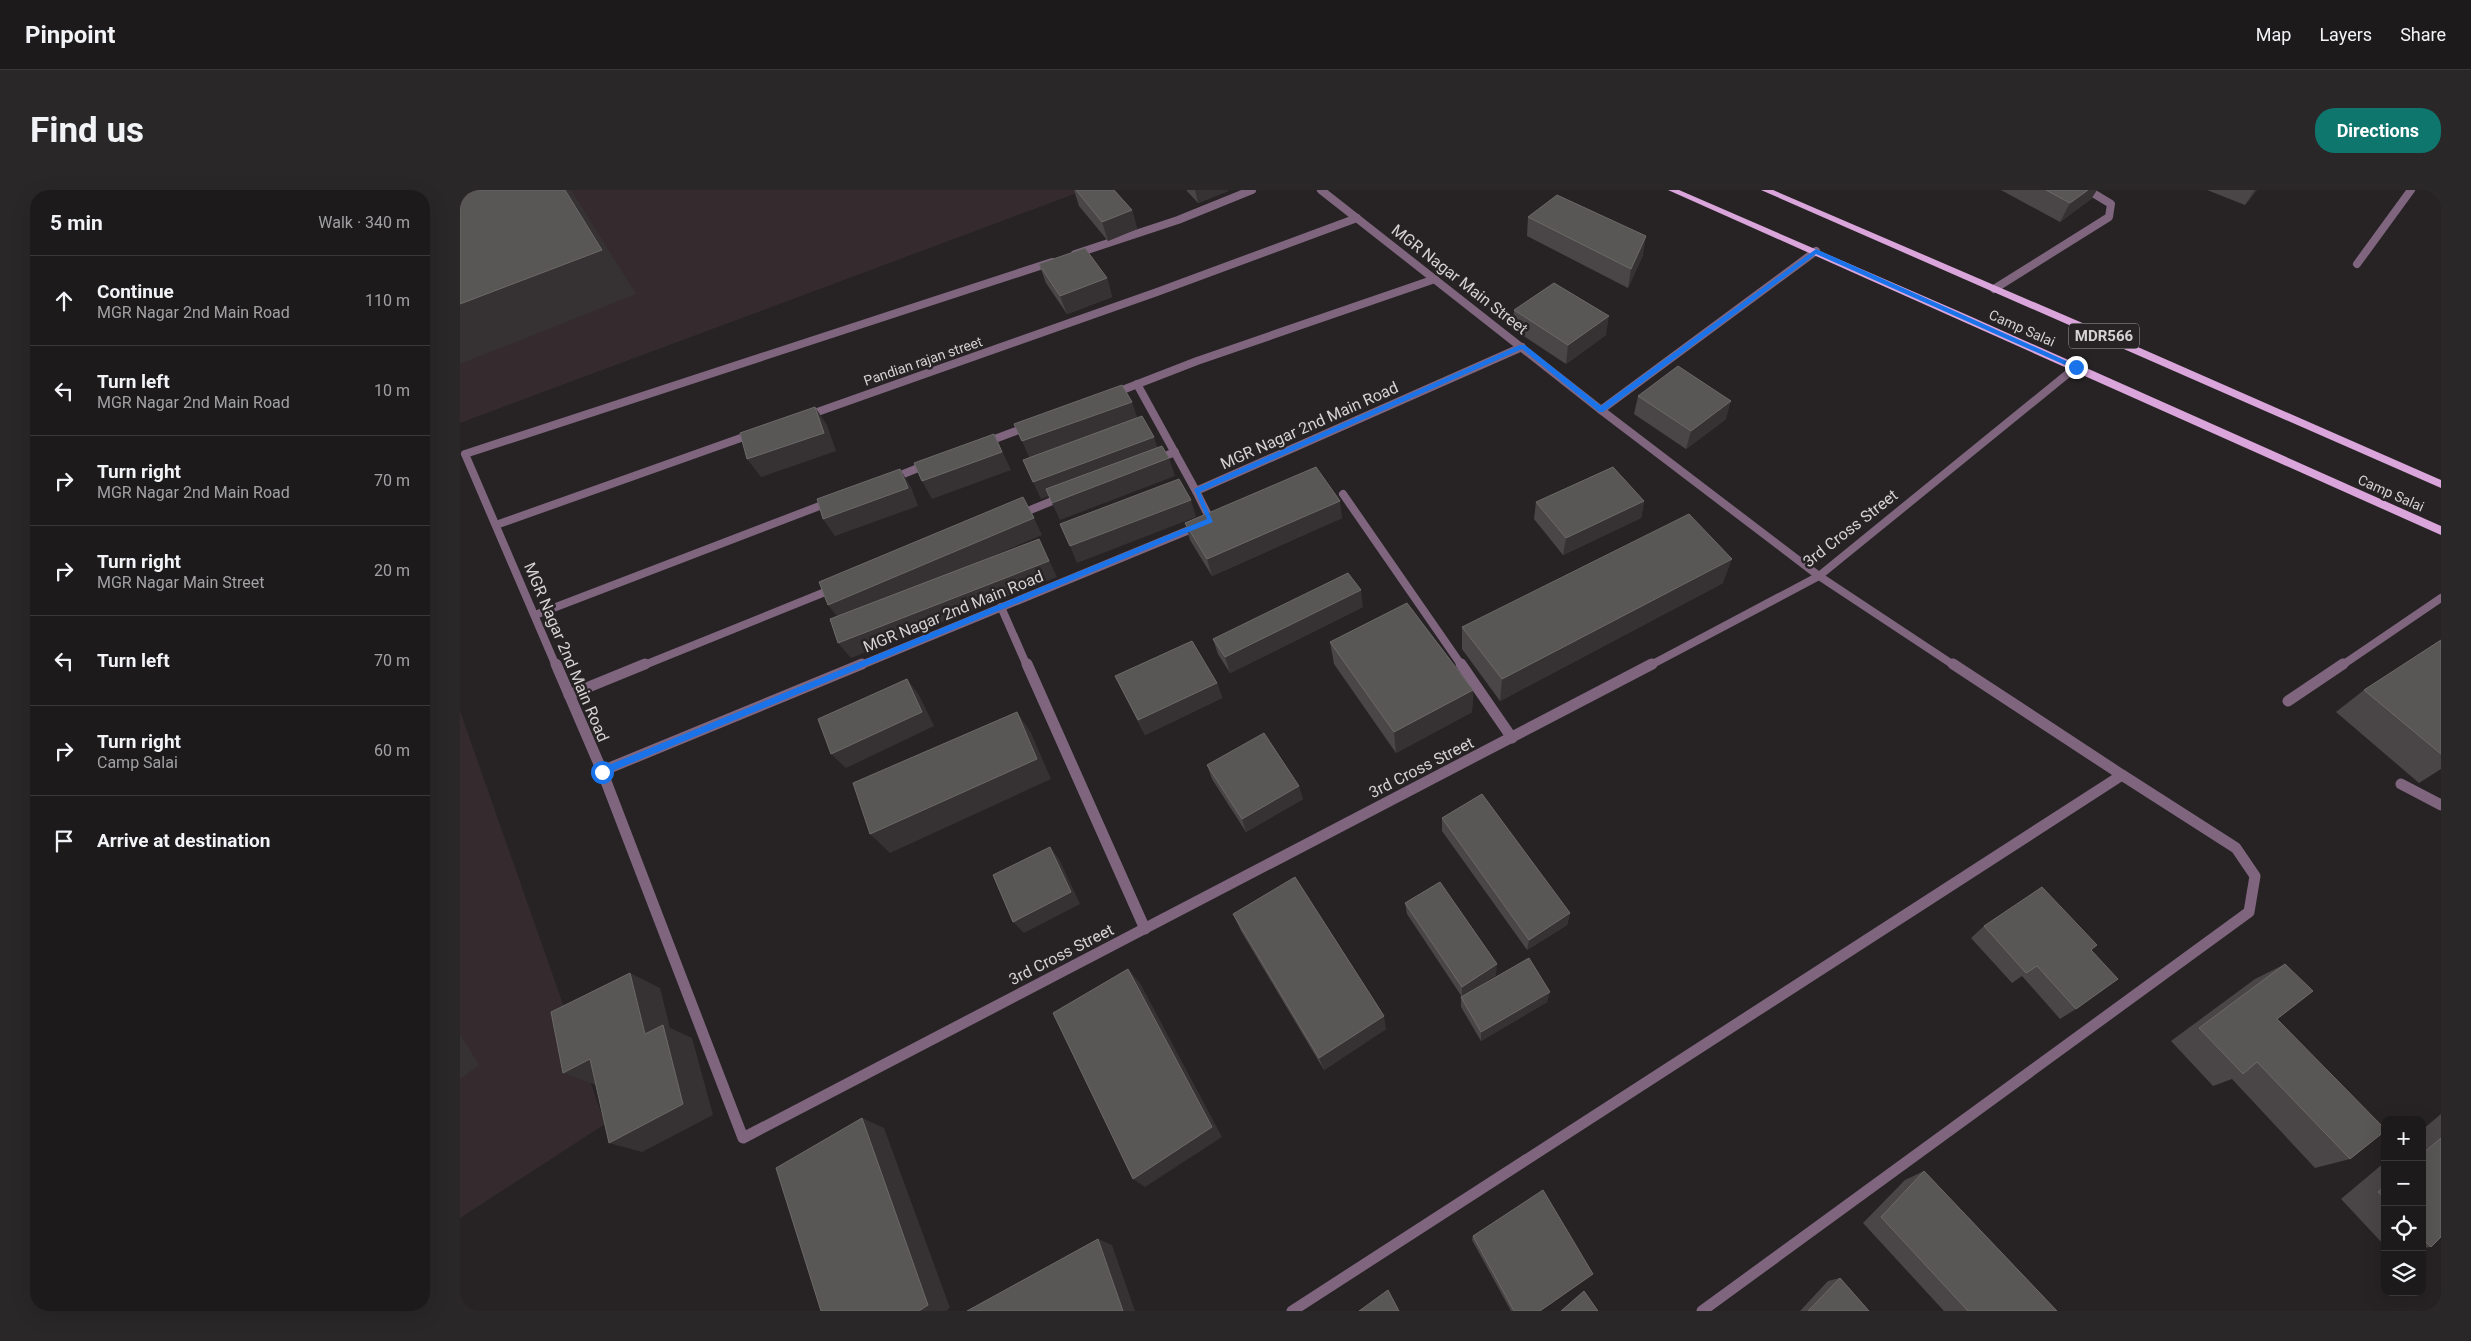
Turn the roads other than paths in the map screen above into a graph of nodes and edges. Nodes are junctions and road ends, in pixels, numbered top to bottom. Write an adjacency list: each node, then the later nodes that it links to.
1 (1252, 190): 31 (street, MGR Nagar 2nd Main Road)
2 (1321, 190): 7 (street, MGR Nagar Main Street)
3 (1672, 190): 8 (main road, Camp Salai / MDR566)
4 (1766, 190): 11 (main road, Camp Salai / MDR566)
5 (2088, 190): 11 (street)
6 (2410, 190): 9 (street)
7 (1357, 218): 10 (street, MGR Nagar Main Street); 17 (street, Pandian rajan street)
8 (1816, 251): 13 (main road, Camp Salai / MDR566); 16 (street)
9 (2357, 264)
10 (1435, 279): 12 (street, MGR Nagar Main Street); 14 (street)
11 (1994, 289): 25 (main road, Camp Salai / MDR566)
12 (1522, 346): 16 (street, MGR Nagar Main Street); 26 (street, MGR Nagar 2nd Main Road)
13 (2076, 367): 32 (main road, Camp Salai / MDR566); 33 (street, 3rd Cross Street)
14 (1137, 384): 15 (street); 21 (street)
15 (1100, 398)
16 (1601, 410): 33 (street, MGR Nagar Main Street)
17 (794, 420)
18 (1035, 423): 20 (street)
19 (757, 433): 31 (street)
20 (979, 445)
21 (1175, 452): 23 (street); 26 (street)
22 (933, 462): 24 (street)
23 (1148, 463)
24 (878, 484)
25 (2441, 484)
26 (1196, 491): 36 (street, MGR Nagar 2nd Main Road)
27 (1344, 494): 40 (street)
28 (1068, 495): 30 (street)
29 (840, 498): 37 (street)
30 (1005, 520)
31 (496, 524): 37 (street, MGR Nagar 2nd Main Road)
32 (2441, 531)
33 (1819, 576): 40 (street, 3rd Cross Street); 42 (street, MGR Nagar Main Street)
34 (842, 585): 38 (street)
35 (2441, 598): 39 (street)
36 (1001, 607): 41 (street, MGR Nagar 2nd Main Road); 45 (street)
37 (535, 615): 38 (street, MGR Nagar 2nd Main Road)
38 (569, 695): 41 (street, MGR Nagar 2nd Main Road)
39 (2288, 701)
40 (1512, 738): 45 (street, 3rd Cross Street)
41 (602, 772): 45 (street, 3rd Cross Street)
42 (2122, 775): 46 (street); 47 (street, MGR Nagar Main Street)
43 (2401, 784): 44 (street)
44 (2441, 805)
45 (1145, 928)
46 (1292, 1311)
47 (1702, 1311)

